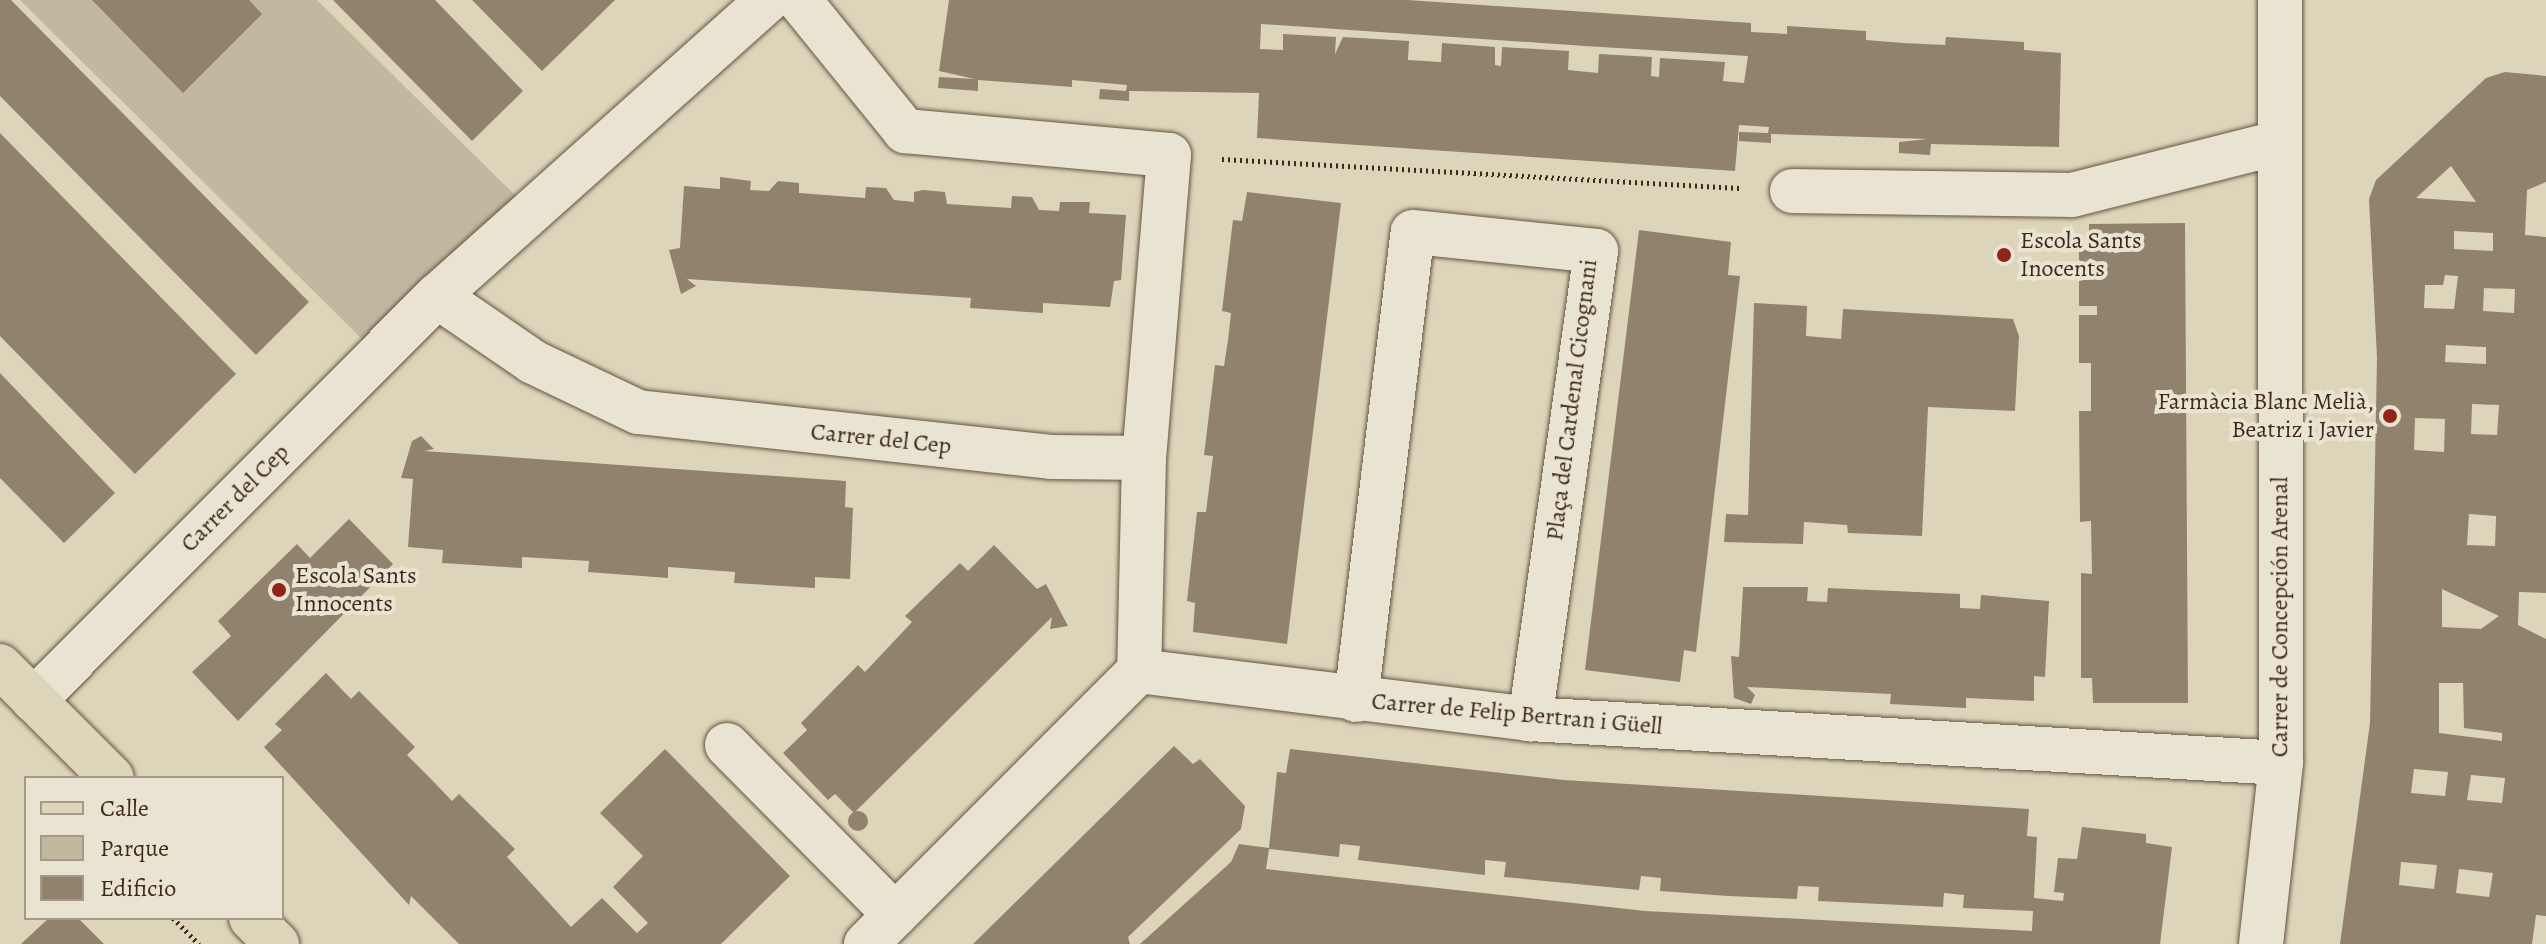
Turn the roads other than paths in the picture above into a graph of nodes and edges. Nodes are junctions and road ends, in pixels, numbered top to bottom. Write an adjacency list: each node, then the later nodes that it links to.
1 (768, 0): 6 (street, Carrer del Cep)
2 (799, 0): 7 (street)
3 (2280, 0): 4 (street, Carrer de Concepción Arenal)
4 (2278, 143): 5 (street); 14 (street, Carrer de Concepción Arenal)
5 (1792, 191)
6 (437, 296): 7 (street, Carrer del Cep); 10 (street, Carrer del Cep)
7 (1144, 458): 9 (street)
8 (0, 666): 10 (main road)
9 (1139, 671): 11 (street, Carrer de Felip Bertran i Güell); 17 (street)
10 (34, 700): 15 (main road)
11 (1356, 700): 12 (street, Carrer de Felip Bertran i Güell); 12 (street, Plaça del Cardenal Cicognani)
12 (1530, 719): 14 (street, Carrer de Felip Bertran i Güell)
13 (727, 745): 17 (street)
14 (2281, 763): 19 (street, Carrer de Concepción Arenal)
15 (110, 776)
16 (253, 920): 18 (main road)
17 (881, 930)
18 (277, 944)
19 (2261, 944)

